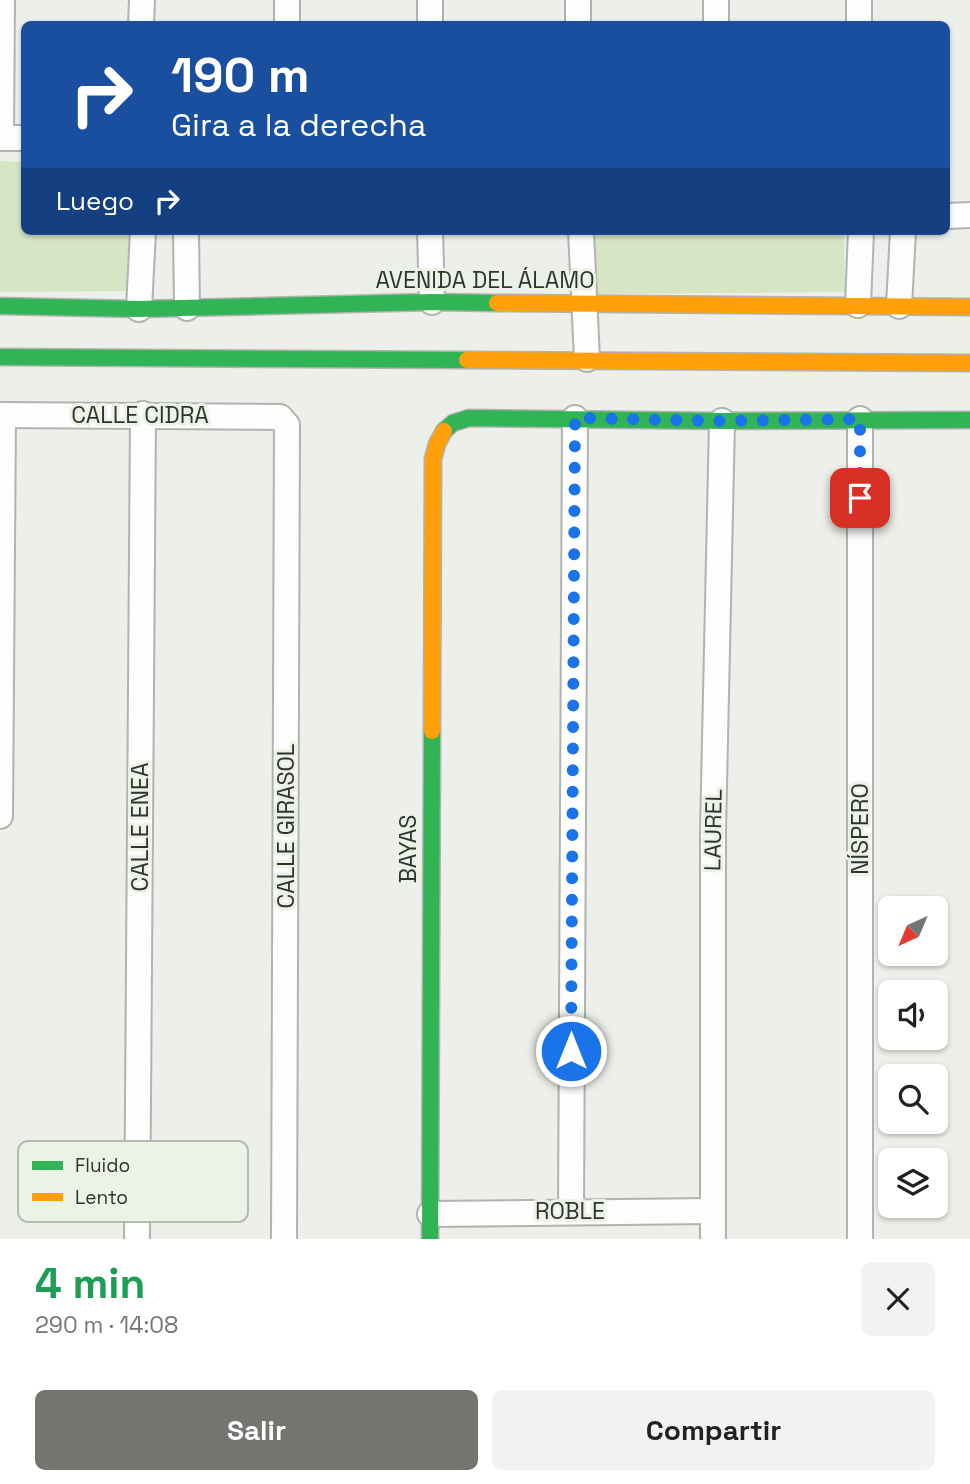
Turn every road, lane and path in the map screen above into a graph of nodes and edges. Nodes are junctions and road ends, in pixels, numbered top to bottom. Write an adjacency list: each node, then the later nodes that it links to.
1 (2, 0): 14 (street)
2 (142, 0): 8 (street)
3 (287, 0): 9 (street)
4 (430, 0): 10 (street)
5 (578, 0): 11 (street)
6 (716, 0): 12 (street)
7 (859, 0): 13 (street)
8 (141, 21)
9 (287, 21)
10 (430, 21)
11 (578, 21)
12 (716, 21)
13 (859, 21)
14 (0, 138): 15 (street)
15 (21, 138)
16 (970, 215): 17 (street)
17 (950, 216)
18 (142, 235): 31 (street)
19 (186, 235): 30 (street)
20 (430, 235): 24 (street)
21 (581, 235): 25 (street)
22 (861, 235): 26 (street)
23 (903, 235): 28 (street)
24 (432, 302): 25 (street, AVENIDA DEL ÁLAMO); 30 (street, AVENIDA DEL ÁLAMO)
25 (584, 302): 26 (street, AVENIDA DEL ÁLAMO); 33 (street)
26 (859, 305): 28 (street, AVENIDA DEL ÁLAMO)
27 (0, 306): 31 (street, AVENIDA DEL ÁLAMO)
28 (899, 306): 29 (street, AVENIDA DEL ÁLAMO)
29 (970, 307)
30 (187, 308): 31 (street, AVENIDA DEL ÁLAMO)
31 (139, 309)
32 (0, 357): 33 (street)
33 (587, 359): 34 (street)
34 (970, 363)
35 (1, 415): 36 (street, CALLE CIDRA); 42 (street)
36 (143, 415): 37 (street, CALLE CIDRA); 43 (street, CALLE ENEA)
37 (280, 417): 47 (street, CALLE GIRASOL)
38 (575, 418): 41 (street); 44 (street); 46 (street, BAYAS)
39 (860, 419): 40 (street); 41 (street); 50 (street, NÍSPERO)
40 (970, 420)
41 (722, 421): 45 (street, LAUREL)
42 (0, 816)
43 (138, 1141)
44 (571, 1211): 45 (street, ROBLE); 46 (street, ROBLE)
45 (711, 1211): 49 (street, LAUREL)
46 (430, 1214): 48 (street, BAYAS)
47 (284, 1239)
48 (430, 1239)
49 (713, 1239)
50 (859, 1239)

